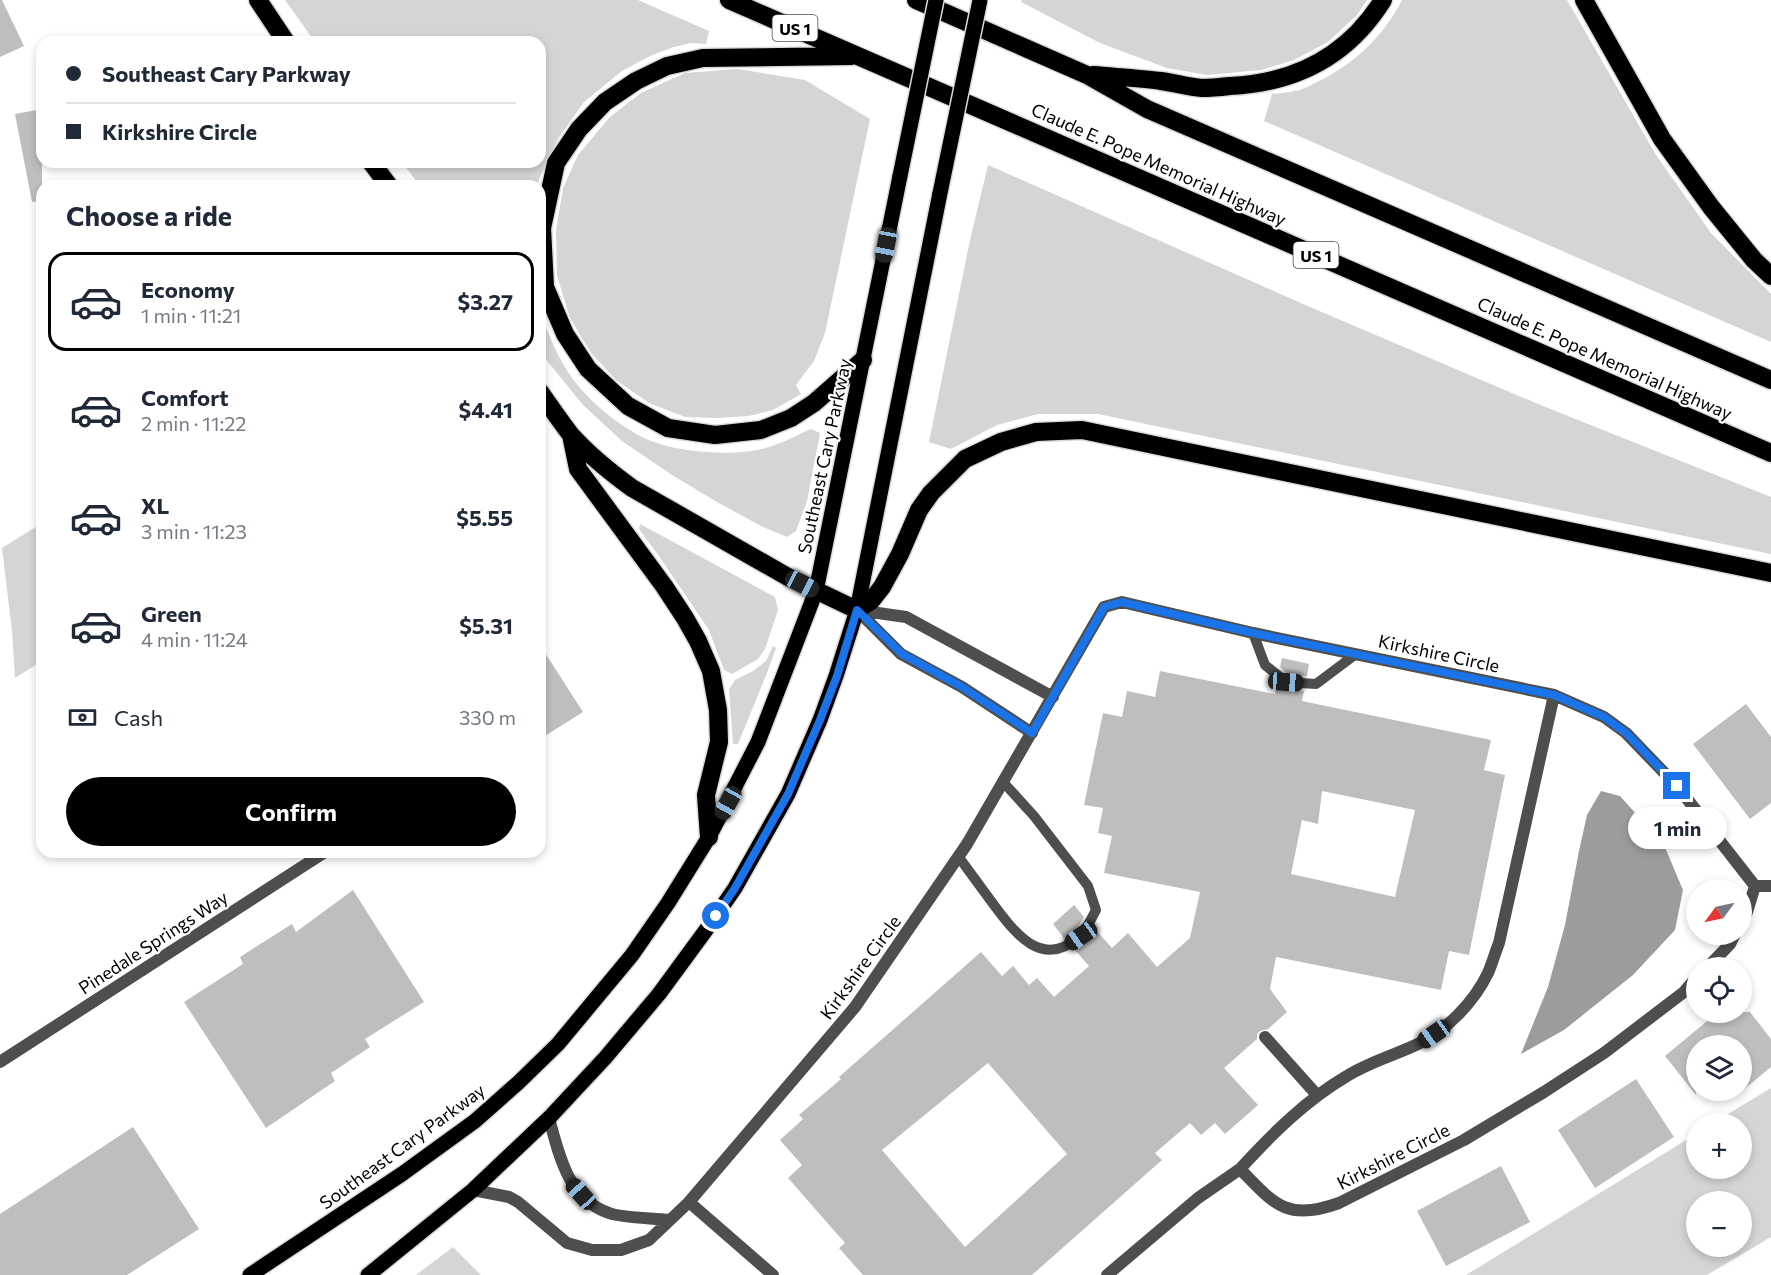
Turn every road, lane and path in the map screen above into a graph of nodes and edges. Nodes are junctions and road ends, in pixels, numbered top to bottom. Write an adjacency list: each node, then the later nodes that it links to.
1 (258, 0): 8 (highway)
2 (729, 0): 9 (highway, Claude E. Pope Memorial Highway / US 1)
3 (916, 0): 10 (highway)
4 (936, 0): 14 (main road, Southeast Cary Parkway, bridge)
5 (980, 0): 21 (main road, bridge)
6 (1383, 0): 10 (highway)
7 (1584, 0): 12 (highway)
8 (282, 36)
9 (861, 56): 11 (highway); 18 (highway, Claude E. Pope Memorial Highway / US 1)
10 (1087, 75): 15 (highway)
11 (546, 209)
12 (1771, 276)
13 (546, 289): 14 (highway)
14 (863, 360): 20 (main road, Southeast Cary Parkway)
15 (1771, 380)
16 (546, 400): 17 (highway)
17 (570, 433): 20 (highway); 28 (highway)
18 (1771, 453)
19 (1771, 573): 21 (highway)
20 (816, 591): 21 (highway); 28 (main road, Southeast Cary Parkway)
21 (857, 610): 25 (street); 26 (street); 40 (main road)
22 (1253, 633): 23 (street, Kirkshire Circle); 23 (lane); 25 (street, Kirkshire Circle)
23 (1356, 654): 24 (street, Kirkshire Circle)
24 (1554, 695): 31 (street, Kirkshire Circle); 39 (street)
25 (1053, 697): 26 (street, Kirkshire Circle)
26 (1032, 733): 27 (street, Kirkshire Circle)
27 (1003, 782): 29 (street, Kirkshire Circle); 29 (lane)
28 (710, 837): 45 (main road, Southeast Cary Parkway)
29 (958, 856): 43 (street, Kirkshire Circle)
30 (316, 858): 38 (street, Pinedale Springs Way)
31 (1755, 886): 32 (street); 33 (street)
32 (1771, 886)
33 (1752, 894)
34 (1729, 945): 35 (street)
35 (1718, 957)
36 (1686, 990): 41 (street, Kirkshire Circle)
37 (1265, 1037): 39 (street)
38 (0, 1062)
39 (1317, 1095): 41 (street)
40 (549, 1118): 42 (main road); 44 (street)
41 (1240, 1169): 48 (street)
42 (474, 1190): 44 (street, Kirkshire Circle); 46 (main road)
43 (689, 1202): 44 (street, Kirkshire Circle); 47 (street)
44 (669, 1220)
45 (250, 1275)
46 (368, 1275)
47 (773, 1275)
48 (1107, 1275)

